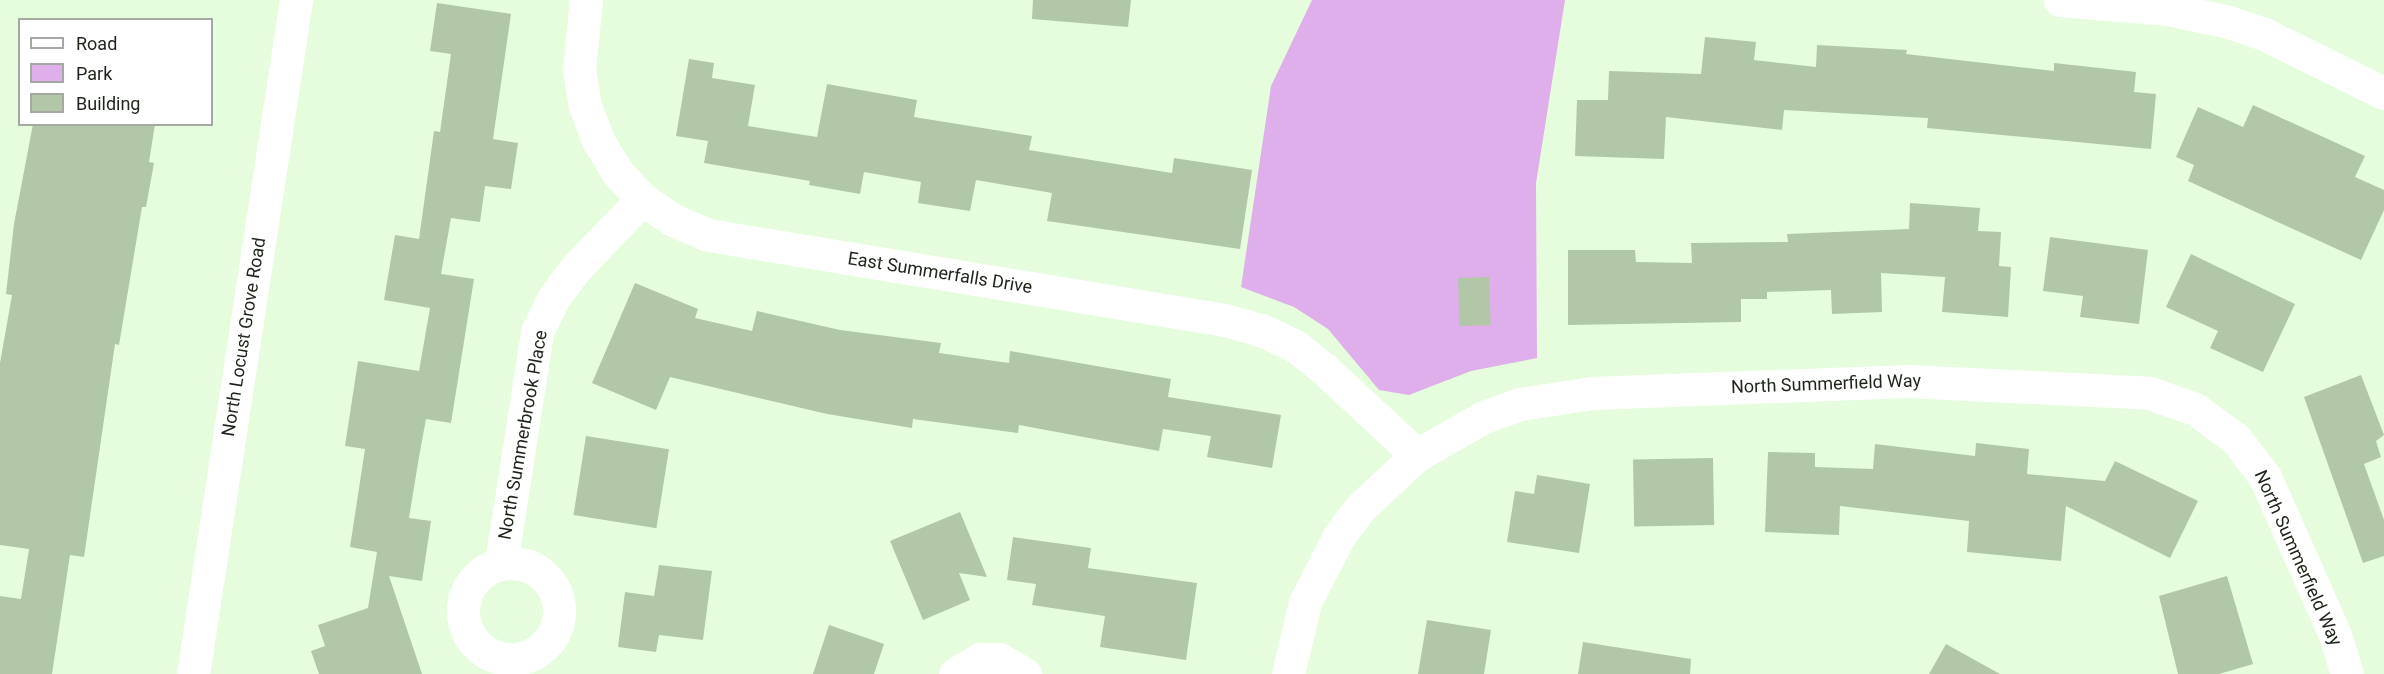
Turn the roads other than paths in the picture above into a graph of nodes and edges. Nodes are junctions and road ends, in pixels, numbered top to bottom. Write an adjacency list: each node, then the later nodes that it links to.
1 (296, 0): 9 (street, North Locust Grove Road)
2 (586, 0): 6 (street, East Summerfalls Drive)
3 (2060, 0): 4 (street)
4 (2169, 5): 5 (street)
5 (2384, 93)
6 (642, 199): 7 (street, East Summerfalls Drive); 8 (street, North Summerbrook Place)
7 (1417, 455): 12 (street, North Summerfield Way); 13 (street, North Summerfield Way)
8 (501, 563)
9 (193, 674)
10 (955, 674): 11 (street)
11 (1025, 674)
12 (1288, 674)
13 (2348, 674)

